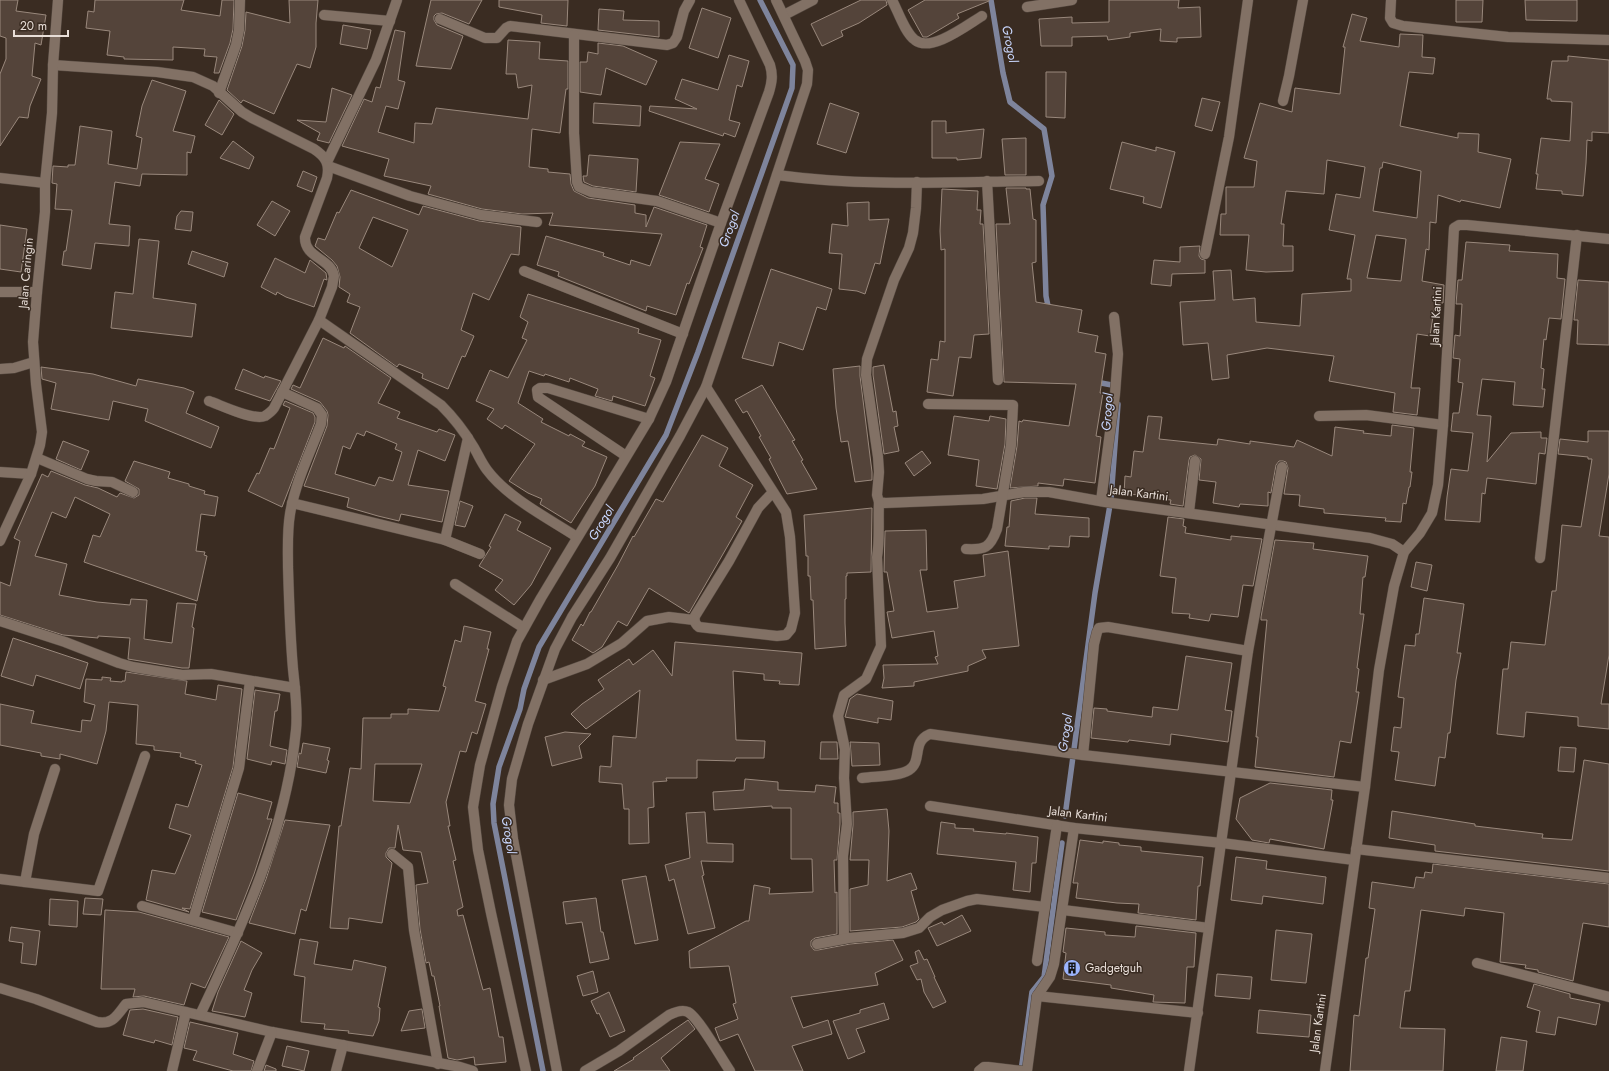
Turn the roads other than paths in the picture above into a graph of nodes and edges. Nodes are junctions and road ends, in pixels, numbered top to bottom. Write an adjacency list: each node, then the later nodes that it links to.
1 (58, 0): 21 (street, Jalan Caringin)
2 (240, 0): 22 (street)
3 (397, 0): 18 (street)
4 (690, 0): 19 (street)
5 (739, 0): 32 (street)
6 (776, 0): 15 (street)
7 (813, 0): 15 (street)
8 (892, 0): 16 (street)
9 (1072, 0): 13 (street)
10 (1248, 0): 35 (street)
11 (1303, 0): 23 (street)
12 (1391, 0): 20 (street)
13 (1026, 7)
14 (324, 15): 18 (street)
15 (784, 15): 25 (street)
16 (982, 16)
17 (440, 19): 19 (street)
18 (390, 21): 24 (street)
19 (574, 35): 32 (street)
20 (1609, 40)
21 (53, 65): 22 (street); 30 (street, Jalan Caringin)
22 (219, 93): 24 (street)
23 (1283, 101)
24 (328, 164): 31 (street); 40 (street)
25 (778, 175): 29 (street); 45 (street)
26 (0, 178): 30 (street)
27 (987, 181): 28 (street); 29 (street); 44 (street)
28 (1039, 181)
29 (917, 182): 62 (street)
30 (45, 183): 38 (street, Jalan Caringin)
31 (538, 222)
32 (721, 222): 41 (street)
33 (1577, 235): 34 (street, Jalan Kartini); 51 (street, Jalan Kartini); 73 (street)
34 (1609, 239)
35 (1205, 254)
36 (524, 271): 41 (street)
37 (0, 292): 38 (street)
38 (37, 292): 42 (street, Jalan Caringin)
39 (1114, 317): 63 (street)
40 (318, 320): 46 (street); 52 (street)
41 (683, 334): 50 (street)
42 (34, 362): 43 (street); 54 (street, Jalan Caringin)
43 (0, 369)
44 (998, 380)
45 (706, 387): 60 (street); 79 (street)
46 (282, 392): 47 (street); 64 (street)
47 (209, 401)
48 (928, 404): 61 (street)
49 (1319, 416): 51 (street)
50 (649, 420): 53 (street); 53 (street)
51 (1443, 424): 71 (street, Jalan Kartini)
52 (468, 438): 67 (street); 68 (street)
53 (626, 456): 67 (street)
54 (37, 458): 58 (street, Jalan Caringin); 59 (street)
55 (1195, 461): 65 (street)
56 (1282, 467): 66 (street)
57 (0, 472): 58 (street)
58 (31, 474): 69 (street, Jalan Caringin)
59 (133, 492)
60 (773, 492): 75 (street); 75 (street)
61 (1003, 496): 62 (street, Jalan Kartini); 63 (street, Jalan Kartini); 70 (street)
62 (878, 501): 104 (street)
63 (1103, 501): 65 (street, Jalan Kartini)
64 (292, 503): 68 (street); 81 (street)
65 (1189, 512): 66 (street, Jalan Kartini)
66 (1271, 524): 71 (street, Jalan Kartini); 78 (street)
67 (577, 537): 77 (street)
68 (445, 540): 72 (street)
69 (0, 541)
70 (966, 549)
71 (1404, 552): 87 (street, Jalan Kartini)
72 (480, 554)
73 (1540, 558)
74 (455, 584): 77 (street)
75 (694, 620): 79 (street)
76 (0, 621): 80 (street)
77 (524, 628): 121 (street)
78 (1248, 651): 82 (street); 85 (street)
79 (544, 680): 122 (street)
80 (250, 681): 81 (street); 101 (street)
81 (295, 688): 103 (street)
82 (1081, 755): 85 (street); 86 (street)
83 (146, 756): 97 (street)
84 (55, 769): 97 (street)
85 (1232, 771): 87 (street); 91 (street)
86 (862, 778)
87 (1364, 787): 92 (street, Jalan Kartini)
88 (930, 806): 89 (street, Jalan Kartini)
89 (1056, 825): 90 (street, Jalan Kartini); 99 (street)
90 (1074, 828): 91 (street, Jalan Kartini); 100 (street)
91 (1222, 843): 94 (street, Jalan Kartini); 102 (street)
92 (1356, 849): 94 (street, Jalan Kartini); 95 (street)
93 (392, 854): 116 (street)
94 (1354, 860): 128 (street, Jalan Kartini)
95 (1609, 878)
96 (0, 879): 97 (street)
97 (25, 882)
98 (142, 906): 101 (street)
99 (1045, 907): 104 (street); 106 (street)
100 (1063, 910): 102 (street); 109 (street)
101 (193, 920): 103 (street)
102 (1209, 928): 112 (street)
103 (238, 933): 113 (street)
104 (844, 939): 105 (street)
105 (817, 944)
106 (1037, 961)
107 (1477, 963): 110 (street)
108 (0, 988): 111 (street)
109 (1037, 996): 112 (street); 126 (street)
110 (1609, 997)
111 (186, 1012): 113 (street); 117 (street)
112 (1198, 1013): 127 (street)
113 (200, 1015): 114 (street)
114 (272, 1032): 115 (street); 118 (street)
115 (343, 1045): 116 (street); 119 (street)
116 (438, 1064): 120 (street)
117 (172, 1071)
118 (257, 1071)
119 (336, 1071)
120 (473, 1071)
121 (526, 1071)
122 (557, 1071)
123 (585, 1071): 124 (street)
124 (730, 1071)
125 (979, 1071): 126 (street)
126 (1022, 1071)
127 (1190, 1071)
128 (1325, 1071)

